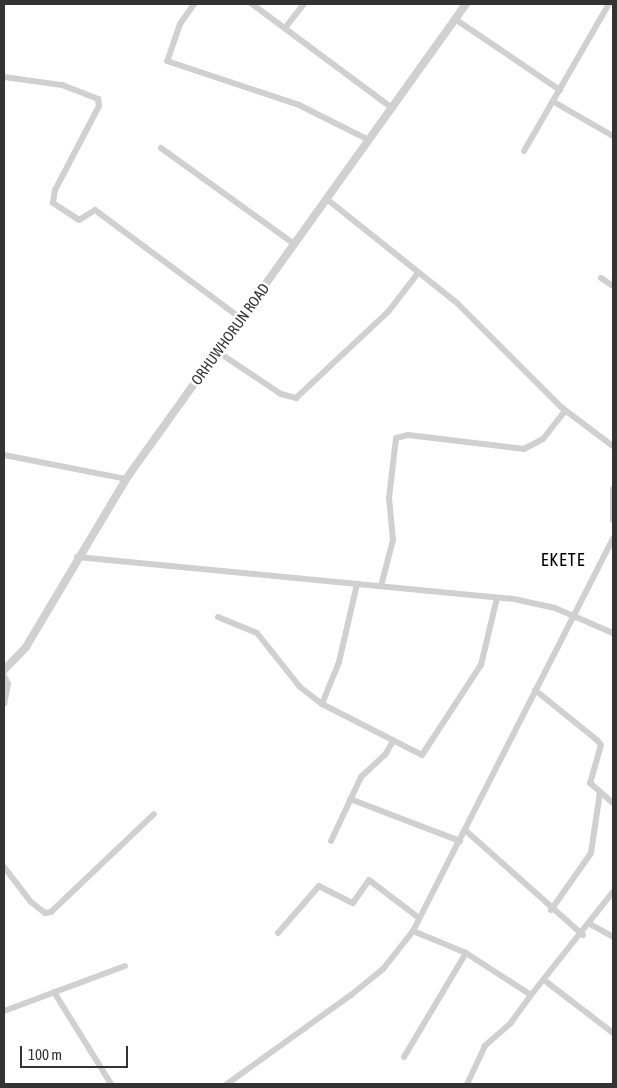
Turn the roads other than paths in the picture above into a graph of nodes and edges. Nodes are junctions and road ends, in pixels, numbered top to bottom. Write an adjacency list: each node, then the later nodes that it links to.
1 (194, 4): 13 (street)
2 (252, 4): 7 (street)
3 (304, 4): 7 (street)
4 (466, 4): 6 (street, ORHUWHORUN ROAD)
5 (609, 4): 9 (street)
6 (455, 19): 9 (street); 11 (street, ORHUWHORUN ROAD)
7 (285, 28): 11 (street)
8 (4, 77): 21 (street)
9 (560, 90): 10 (street)
10 (554, 102): 12 (street); 15 (street)
11 (392, 108): 13 (street, ORHUWHORUN ROAD)
12 (613, 136)
13 (368, 140): 16 (street, ORHUWHORUN ROAD)
14 (161, 148): 17 (street)
15 (524, 152)
16 (328, 200): 17 (street, ORHUWHORUN ROAD); 18 (street)
17 (294, 244): 21 (street, ORHUWHORUN ROAD)
18 (418, 273): 22 (street); 23 (street)
19 (600, 278): 20 (street)
20 (613, 286)
21 (242, 319): 22 (street, ORHUWHORUN ROAD)
22 (218, 352): 26 (street, ORHUWHORUN ROAD)
23 (565, 411): 24 (street); 32 (street)
24 (613, 446)
25 (4, 455): 26 (street)
26 (126, 479): 30 (street, ORHUWHORUN ROAD)
27 (613, 489): 28 (street)
28 (613, 520)
29 (613, 538): 34 (street)
30 (76, 557): 31 (street); 37 (street, ORHUWHORUN ROAD)
31 (357, 584): 32 (street); 41 (street)
32 (381, 586): 33 (street)
33 (497, 598): 34 (street); 42 (street)
34 (572, 613): 36 (street); 39 (street)
35 (218, 617): 41 (street)
36 (613, 633)
37 (4, 670)
38 (4, 676): 40 (street)
39 (535, 690): 43 (street); 47 (street)
40 (4, 704)
41 (322, 704): 42 (street)
42 (393, 741): 44 (street)
43 (600, 792): 45 (street); 52 (street)
44 (350, 799): 48 (street); 49 (street)
45 (613, 803)
46 (154, 814): 50 (street)
47 (465, 830): 49 (street); 52 (street)
48 (331, 841)
49 (460, 841): 53 (street)
50 (4, 867)
51 (613, 892): 54 (street)
52 (551, 910): 57 (street)
53 (419, 918): 55 (street); 56 (street)
54 (590, 924): 57 (street); 58 (street)
55 (413, 931): 59 (street); 68 (street)
56 (278, 933)
57 (583, 935): 61 (street)
58 (613, 936)
59 (466, 953): 63 (street); 66 (street)
60 (125, 966): 62 (street)
61 (544, 980): 63 (street); 65 (street)
62 (54, 992): 64 (street); 67 (street)
63 (531, 995): 69 (street)
64 (4, 1011)
65 (613, 1032)
66 (404, 1057)
67 (111, 1084)
68 (227, 1084)
69 (466, 1084)

